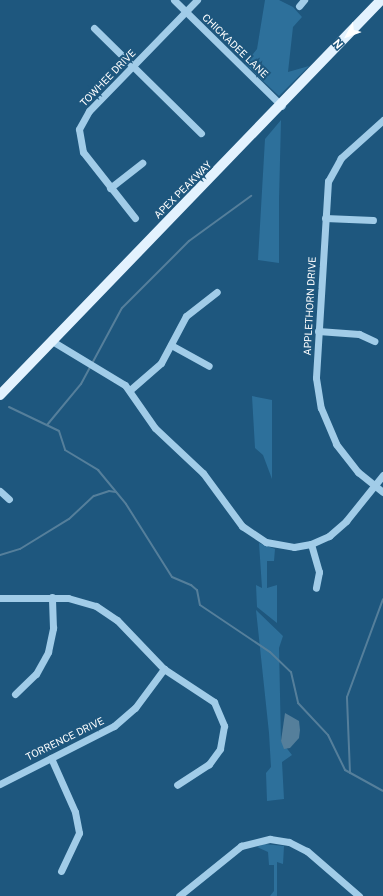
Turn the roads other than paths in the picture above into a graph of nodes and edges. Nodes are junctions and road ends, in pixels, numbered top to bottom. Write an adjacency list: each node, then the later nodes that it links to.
1 (174, 0): 6 (street, CHICKADEE LANE)
2 (197, 0): 6 (street, TOWHEE DRIVE)
3 (304, 0): 5 (street)
4 (381, 0): 9 (main road, APEX PEAKWAY)
5 (299, 6)
6 (186, 13): 8 (street, TOWHEE DRIVE); 9 (street, CHICKADEE LANE)
7 (94, 28): 8 (street)
8 (133, 66): 11 (street); 13 (street, TOWHEE DRIVE)
9 (282, 106): 19 (main road, APEX PEAKWAY)
10 (383, 120): 15 (street, APPLETHORN DRIVE)
11 (201, 133)
12 (142, 163): 13 (street)
13 (110, 188): 14 (street, TOWHEE DRIVE)
14 (135, 218)
15 (325, 218): 16 (street); 18 (street, APPLETHORN DRIVE)
16 (373, 220)
17 (217, 292): 21 (street)
18 (318, 332): 20 (street); 26 (street, APPLETHORN DRIVE)
19 (52, 341): 23 (street); 24 (main road, APEX PEAKWAY)
20 (374, 341)
21 (171, 345): 22 (street); 23 (street)
22 (209, 366)
23 (130, 390): 30 (street)
24 (0, 395)
25 (383, 475): 26 (street)
26 (376, 485): 28 (street, APPLETHORN DRIVE); 30 (street)
27 (0, 491): 29 (street)
28 (383, 492)
29 (9, 499)
30 (311, 544): 31 (street)
31 (316, 588)
32 (52, 597): 33 (street); 34 (street); 35 (street)
33 (0, 598)
34 (164, 669): 36 (street, TORRENCE DRIVE); 38 (street)
35 (14, 694)
36 (51, 758): 37 (street, TORRENCE DRIVE); 39 (street)
37 (0, 784)
38 (177, 785)
39 (61, 871)
40 (179, 896): 41 (street)
41 (359, 896)

